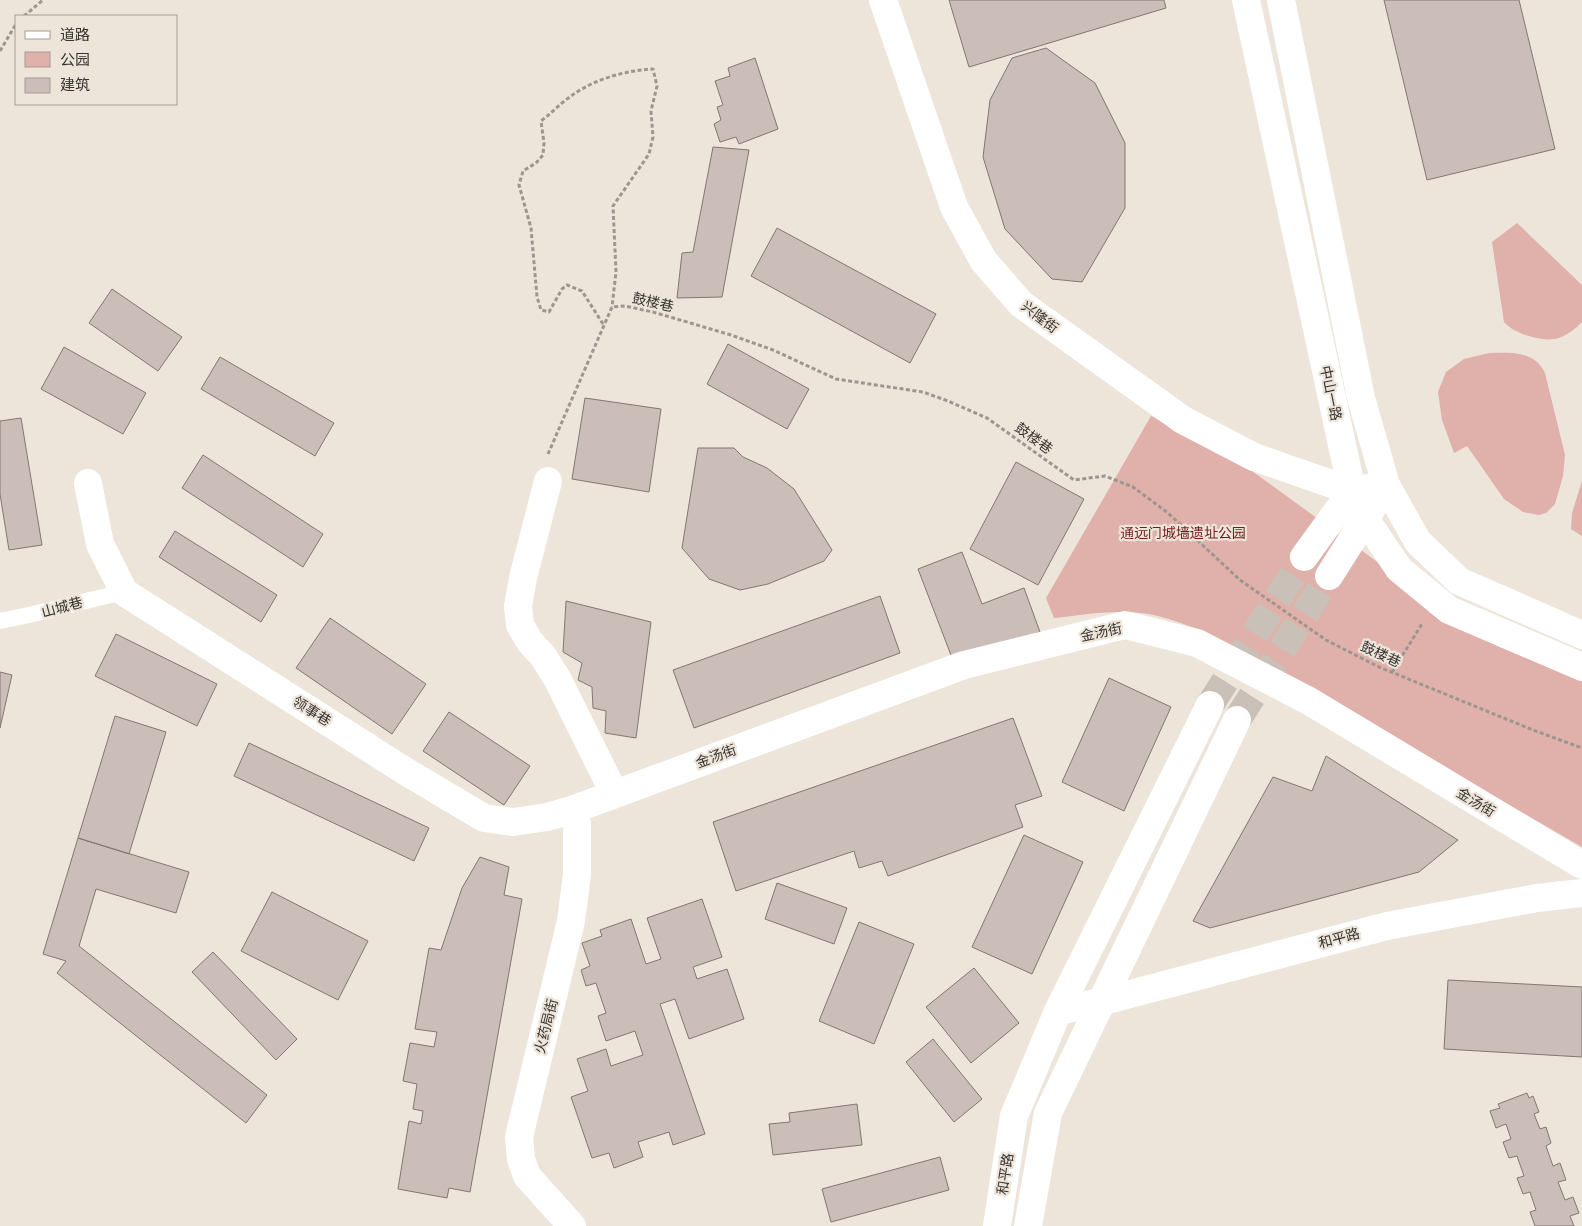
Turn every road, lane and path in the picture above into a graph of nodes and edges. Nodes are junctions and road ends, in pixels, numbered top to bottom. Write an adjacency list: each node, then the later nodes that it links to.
1 (43, 0): 5 (path)
2 (882, 0): 13 (street, 兴隆街)
3 (1246, 0): 13 (street, 中山一路)
4 (1281, 0): 12 (street, 中山一路)
5 (25, 15)
6 (15, 26): 7 (path)
7 (0, 51)
8 (612, 307): 9 (path, 鼓楼巷); 9 (path); 22 (path, 鼓楼巷)
9 (604, 324): 10 (path, 鼓楼巷)
10 (548, 481): 26 (street)
11 (88, 483): 17 (street)
12 (1386, 484): 13 (street); 14 (street); 20 (street, 中山一路)
13 (1352, 491): 14 (street, 中山一路); 15 (street)
14 (1366, 520): 16 (street); 21 (street, 中山一路)
15 (1304, 556)
16 (1329, 576)
17 (124, 592): 18 (lane, 山城巷); 27 (street, 领事巷)
18 (0, 621)
19 (1418, 630): 22 (path)
20 (1582, 635)
21 (1582, 667)
22 (1392, 672): 25 (path, 鼓楼巷)
23 (1210, 705): 31 (street, 和平路)
24 (1237, 720): 30 (street)
25 (1582, 748)
26 (614, 793): 27 (street, 领事巷); 28 (street, 金汤街)
27 (572, 810): 32 (street, 火药局街)
28 (1582, 865)
29 (1582, 893): 30 (street, 和平路)
30 (1100, 1002): 31 (street, 和平路); 34 (street)
31 (1058, 1010): 33 (street, 和平路)
32 (572, 1226)
33 (997, 1226)
34 (1028, 1226)

